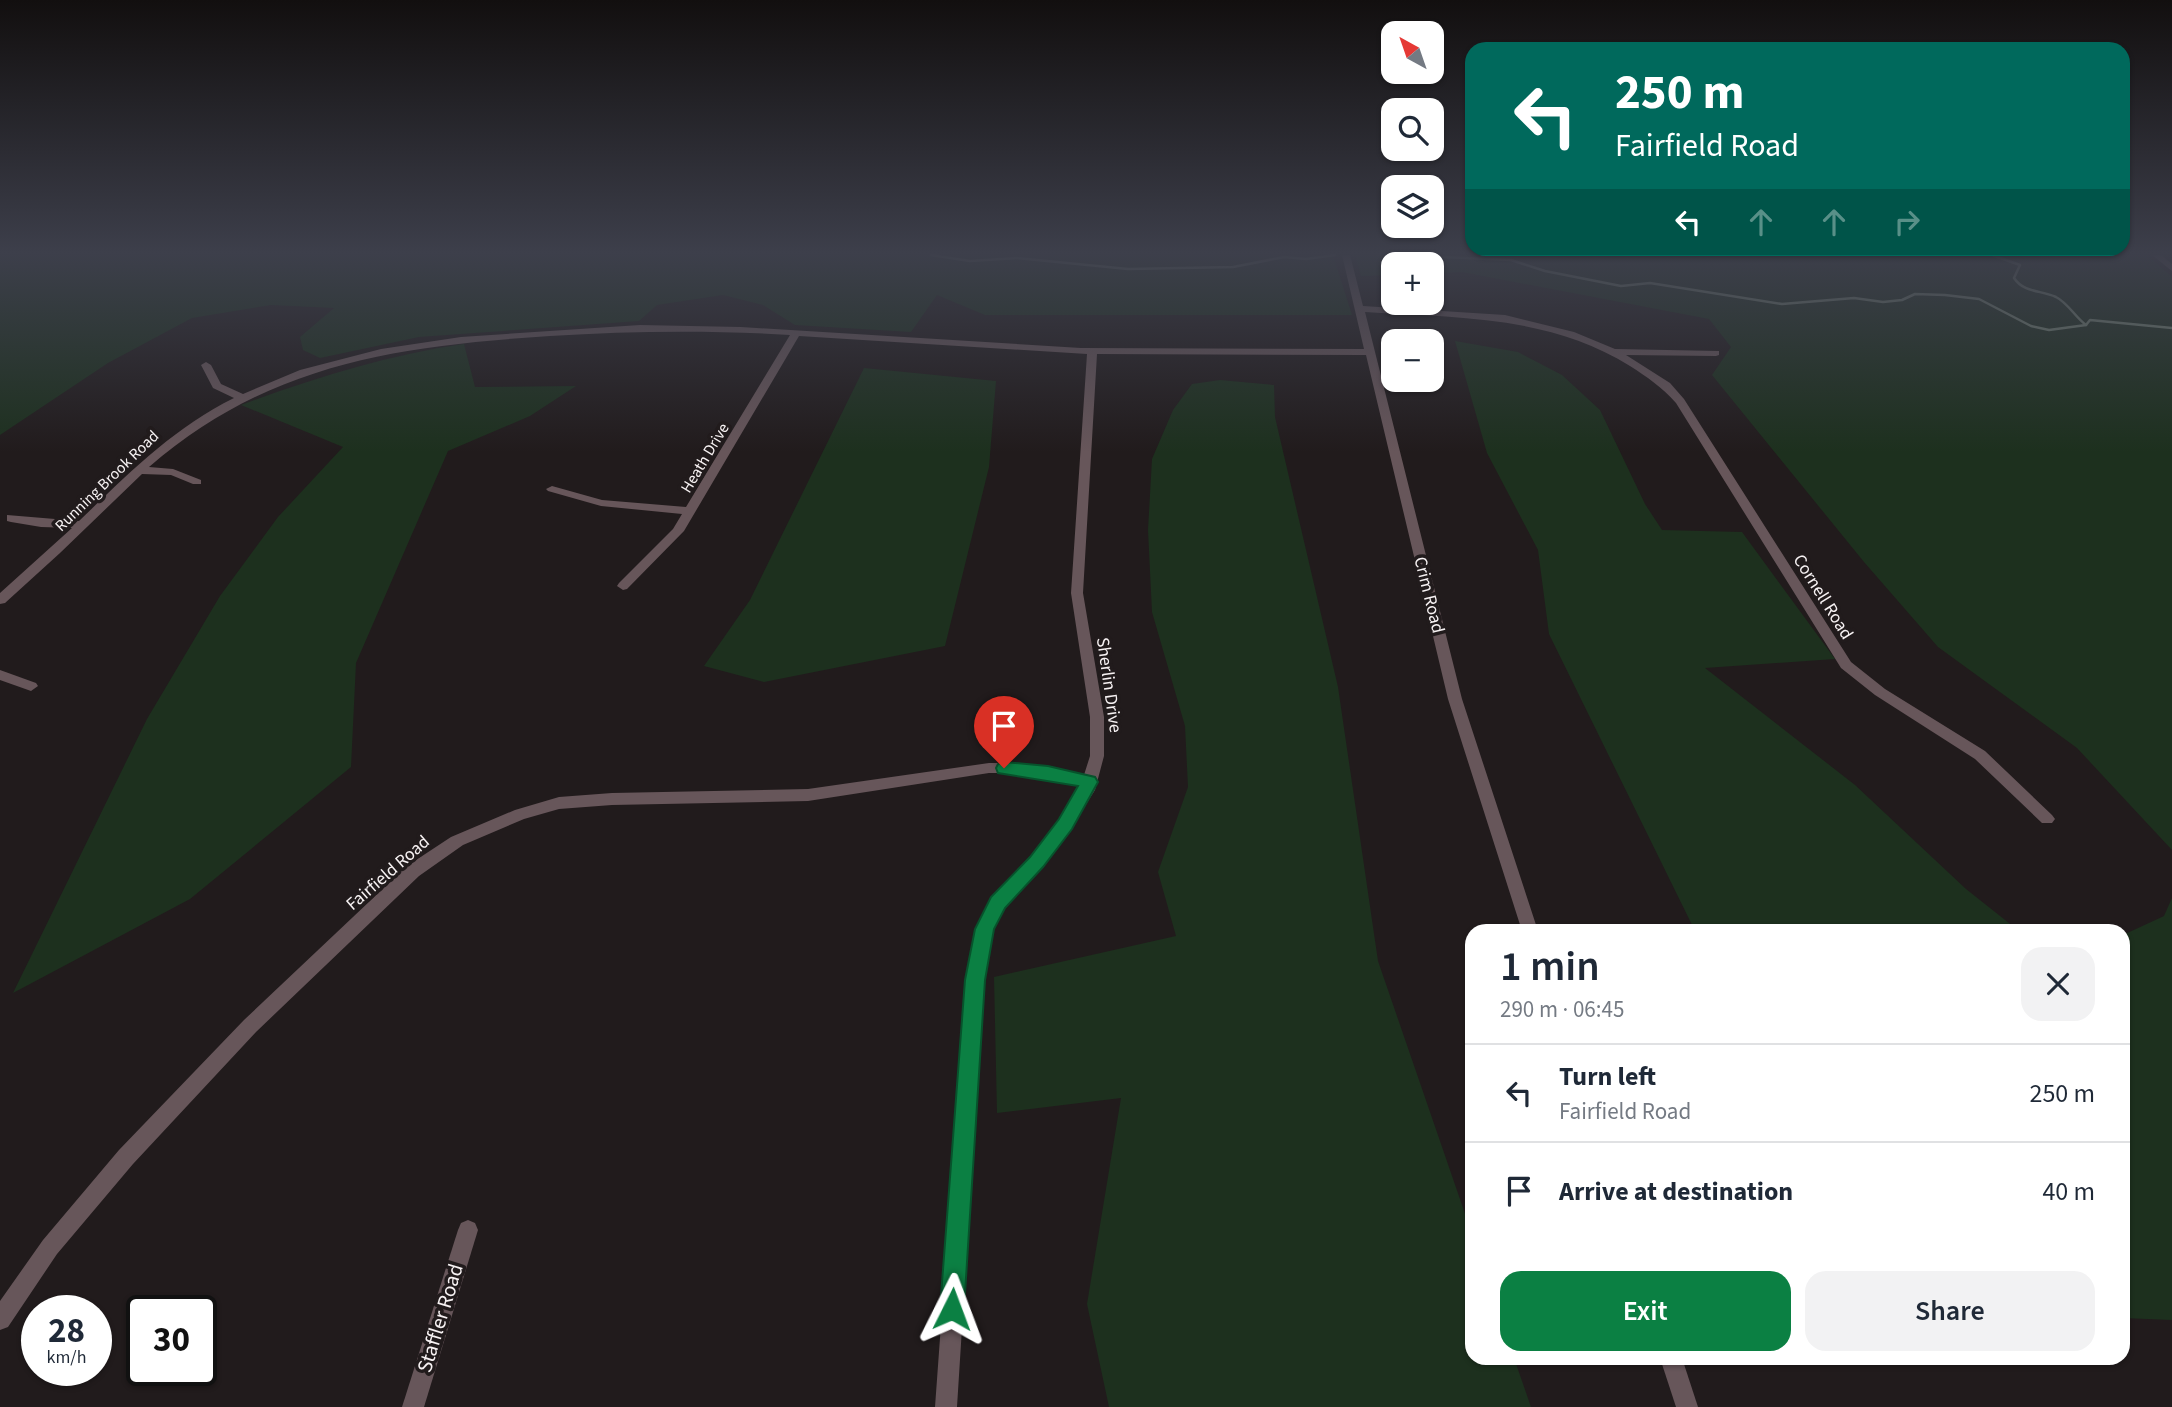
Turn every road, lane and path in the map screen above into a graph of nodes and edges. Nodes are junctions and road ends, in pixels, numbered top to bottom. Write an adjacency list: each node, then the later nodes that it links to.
1 (1362, 321): 5 (street, Crim Road)
2 (1516, 321): 6 (street)
3 (796, 333): 4 (street, Running Brook Road); 9 (street, Running Brook Road); 13 (street, Heath Drive)
4 (1092, 351): 5 (street, Running Brook Road); 20 (street, Sherlin Drive)
5 (1369, 352): 22 (street, Crim Road)
6 (1614, 352): 7 (street); 21 (street, Cornell Road)
7 (1716, 353)
8 (206, 365): 9 (street)
9 (242, 398): 10 (street, Running Brook Road)
10 (138, 470): 11 (street); 15 (street, Running Brook Road)
11 (197, 482)
12 (551, 489): 13 (street)
13 (691, 511): 16 (street, Heath Drive)
14 (12, 518): 15 (street)
15 (83, 525): 17 (street, Running Brook Road)
16 (623, 586)
17 (0, 600)
18 (0, 675): 19 (street)
19 (31, 686)
20 (1089, 782): 24 (street, Fairfield Road); 27 (street, Sherlin Drive)
21 (2048, 818)
22 (1528, 924)
23 (468, 1230): 26 (street, Staffler Road)
24 (0, 1319)
25 (1673, 1365): 28 (street)
26 (412, 1407)
27 (946, 1407)
28 (1687, 1407)

